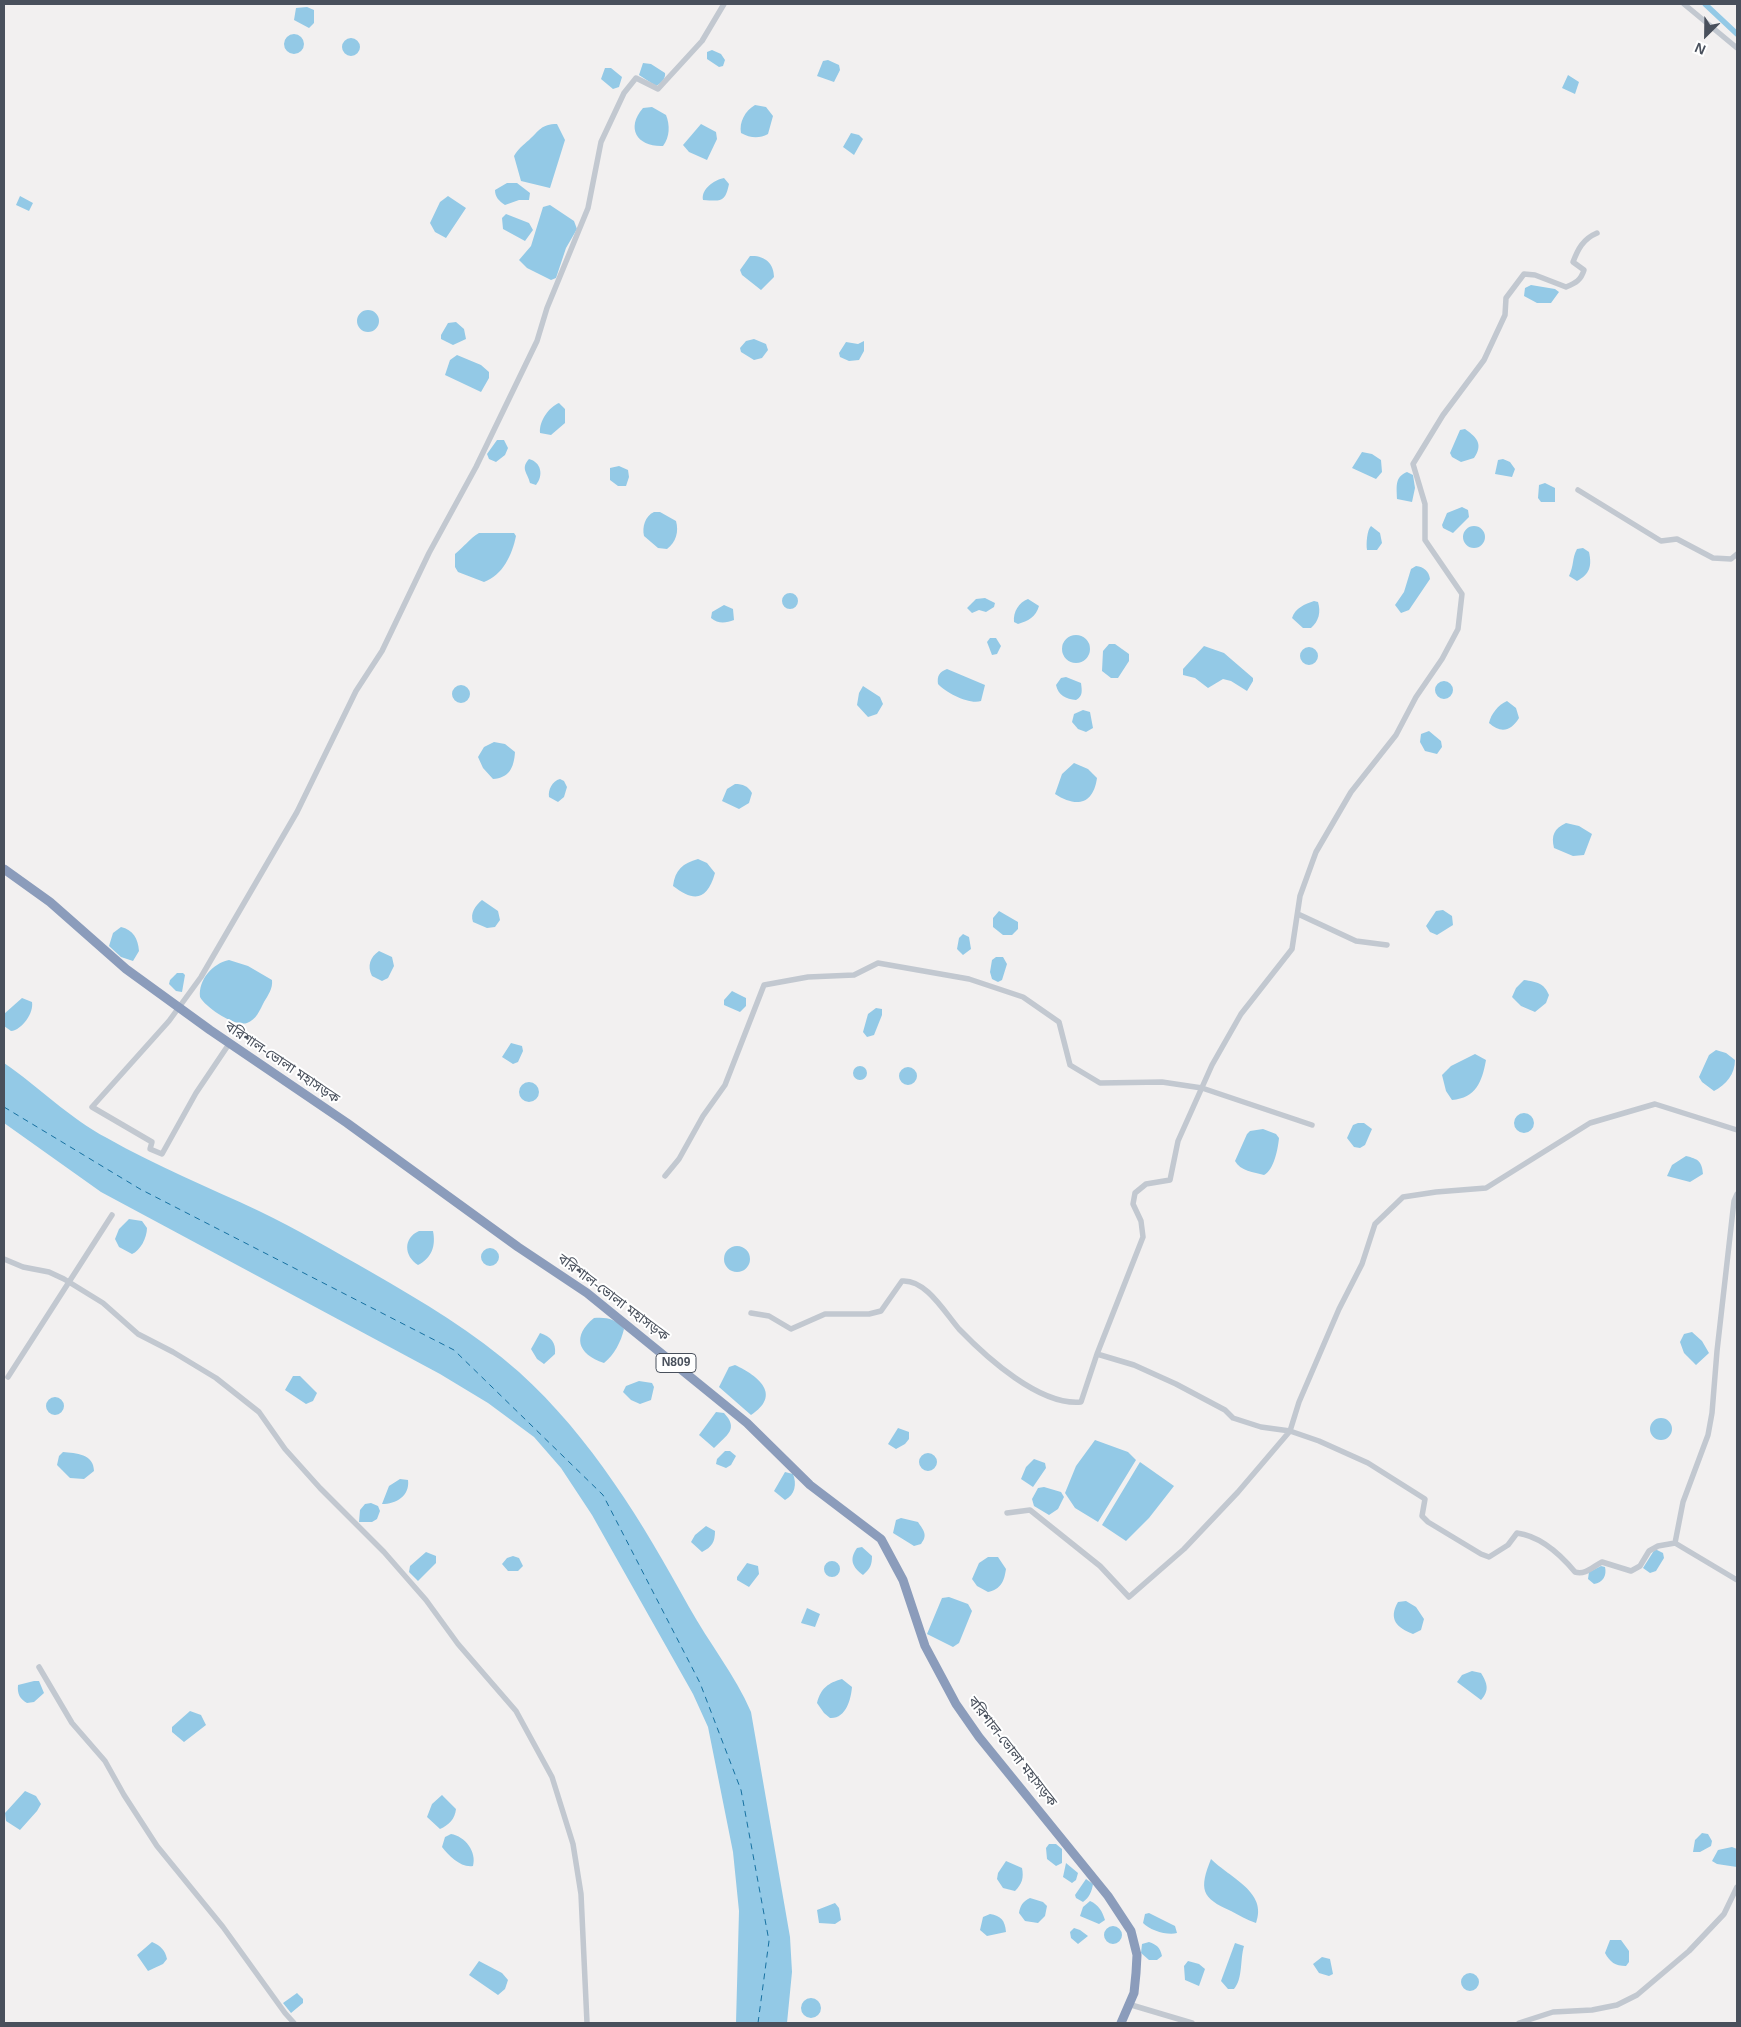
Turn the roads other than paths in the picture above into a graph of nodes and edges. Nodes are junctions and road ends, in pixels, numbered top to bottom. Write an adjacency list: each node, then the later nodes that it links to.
1 (724, 4): 10 (street)
2 (1684, 4): 3 (street)
3 (1737, 48)
4 (1597, 233): 8 (street)
5 (1578, 490): 6 (street)
6 (1737, 554)
7 (4, 869): 10 (highway, বরিশাল-ভোলা মহাসড়ক / N809)
8 (1298, 914): 9 (street); 12 (street)
9 (1387, 945)
10 (179, 1008): 11 (highway, বরিশাল-ভোলা মহাসড়ক / N809); 11 (street)
11 (229, 1044): 29 (highway, বরিশাল-ভোলা মহাসড়ক / N809)
12 (1202, 1088): 13 (street); 15 (street); 21 (street)
13 (1312, 1125)
14 (1737, 1130): 23 (street)
15 (665, 1176)
16 (1737, 1194): 25 (street)
17 (112, 1215): 19 (street)
18 (4, 1259): 19 (street)
19 (68, 1283): 22 (street); 31 (street)
20 (751, 1313): 21 (street)
21 (1097, 1354): 23 (street)
22 (8, 1377)
23 (1290, 1431): 24 (street); 25 (street)
24 (1007, 1514)
25 (1675, 1543): 26 (street)
26 (1737, 1580)
27 (39, 1667): 30 (street)
28 (1737, 1887): 34 (street)
29 (1128, 2004): 32 (highway, বরিশাল-ভোলা মহাসড়ক / N809); 33 (street)
30 (294, 2023)
31 (587, 2023)
32 (1121, 2023)
33 (1192, 2023)
34 (1519, 2023)

